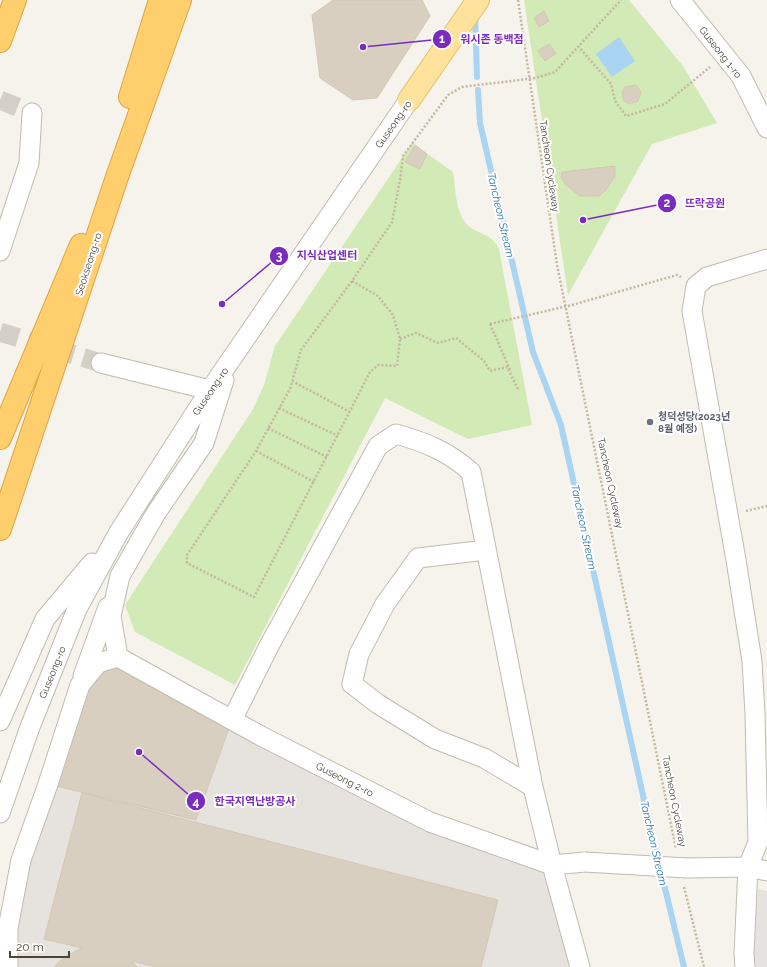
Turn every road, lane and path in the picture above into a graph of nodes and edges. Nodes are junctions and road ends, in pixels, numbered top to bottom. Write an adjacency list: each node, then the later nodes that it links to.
1 (15, 0): 8 (highway)
2 (160, 0): 16 (highway, Seokseong-ro)
3 (180, 0): 35 (highway, Seokseong-ro)
4 (478, 0): 12 (main road, Guseong-ro)
5 (518, 0): 11 (path, Tancheon Cycleway)
6 (621, 0): 9 (path)
7 (680, 0): 10 (street, Guseong 1-ro)
8 (0, 41)
9 (578, 46): 10 (path); 11 (path)
10 (725, 56): 13 (street, Guseong 1-ro)
11 (529, 79): 20 (path); 45 (path, Tancheon Cycleway)
12 (409, 100): 22 (street, Guseong-ro)
13 (761, 100): 15 (street, Guseong 1-ro)
14 (32, 113): 17 (street)
15 (767, 128)
16 (99, 202): 28 (highway); 31 (highway, Seokseong-ro)
17 (0, 251)
18 (767, 259): 47 (street)
19 (677, 274): 21 (path, bridge)
20 (352, 281): 21 (path); 24 (path)
21 (400, 339): 27 (path)
22 (230, 361): 25 (street, Guseong-ro); 38 (street)
23 (100, 363): 25 (street)
24 (292, 381): 26 (path); 27 (path)
25 (210, 390): 36 (street, Guseong-ro)
26 (280, 408): 29 (path); 30 (path)
27 (350, 412): 30 (path)
28 (0, 418)
29 (268, 428): 32 (path); 33 (path)
30 (338, 436): 33 (path)
31 (0, 438)
32 (256, 451): 34 (path); 34 (path)
33 (327, 457): 34 (path)
34 (314, 482)
35 (1, 530)
36 (119, 532): 42 (street); 44 (street, Guseong-ro)
37 (486, 550): 41 (street); 43 (street); 43 (street)
38 (120, 576): 39 (street); 40 (street)
39 (118, 657): 40 (street); 41 (street, Guseong 2-ro)
40 (80, 685): 50 (street)
41 (232, 720): 46 (street, Guseong 2-ro)
42 (0, 721)
43 (533, 786): 46 (street)
44 (0, 813)
45 (677, 851)
46 (552, 865): 49 (street, Guseong 2-ro, bridge); 51 (street)
47 (748, 867): 48 (street); 49 (street); 53 (street)
48 (767, 871)
49 (685, 875): 52 (path)
50 (8, 967)
51 (580, 967)
52 (704, 967)
53 (745, 967)

